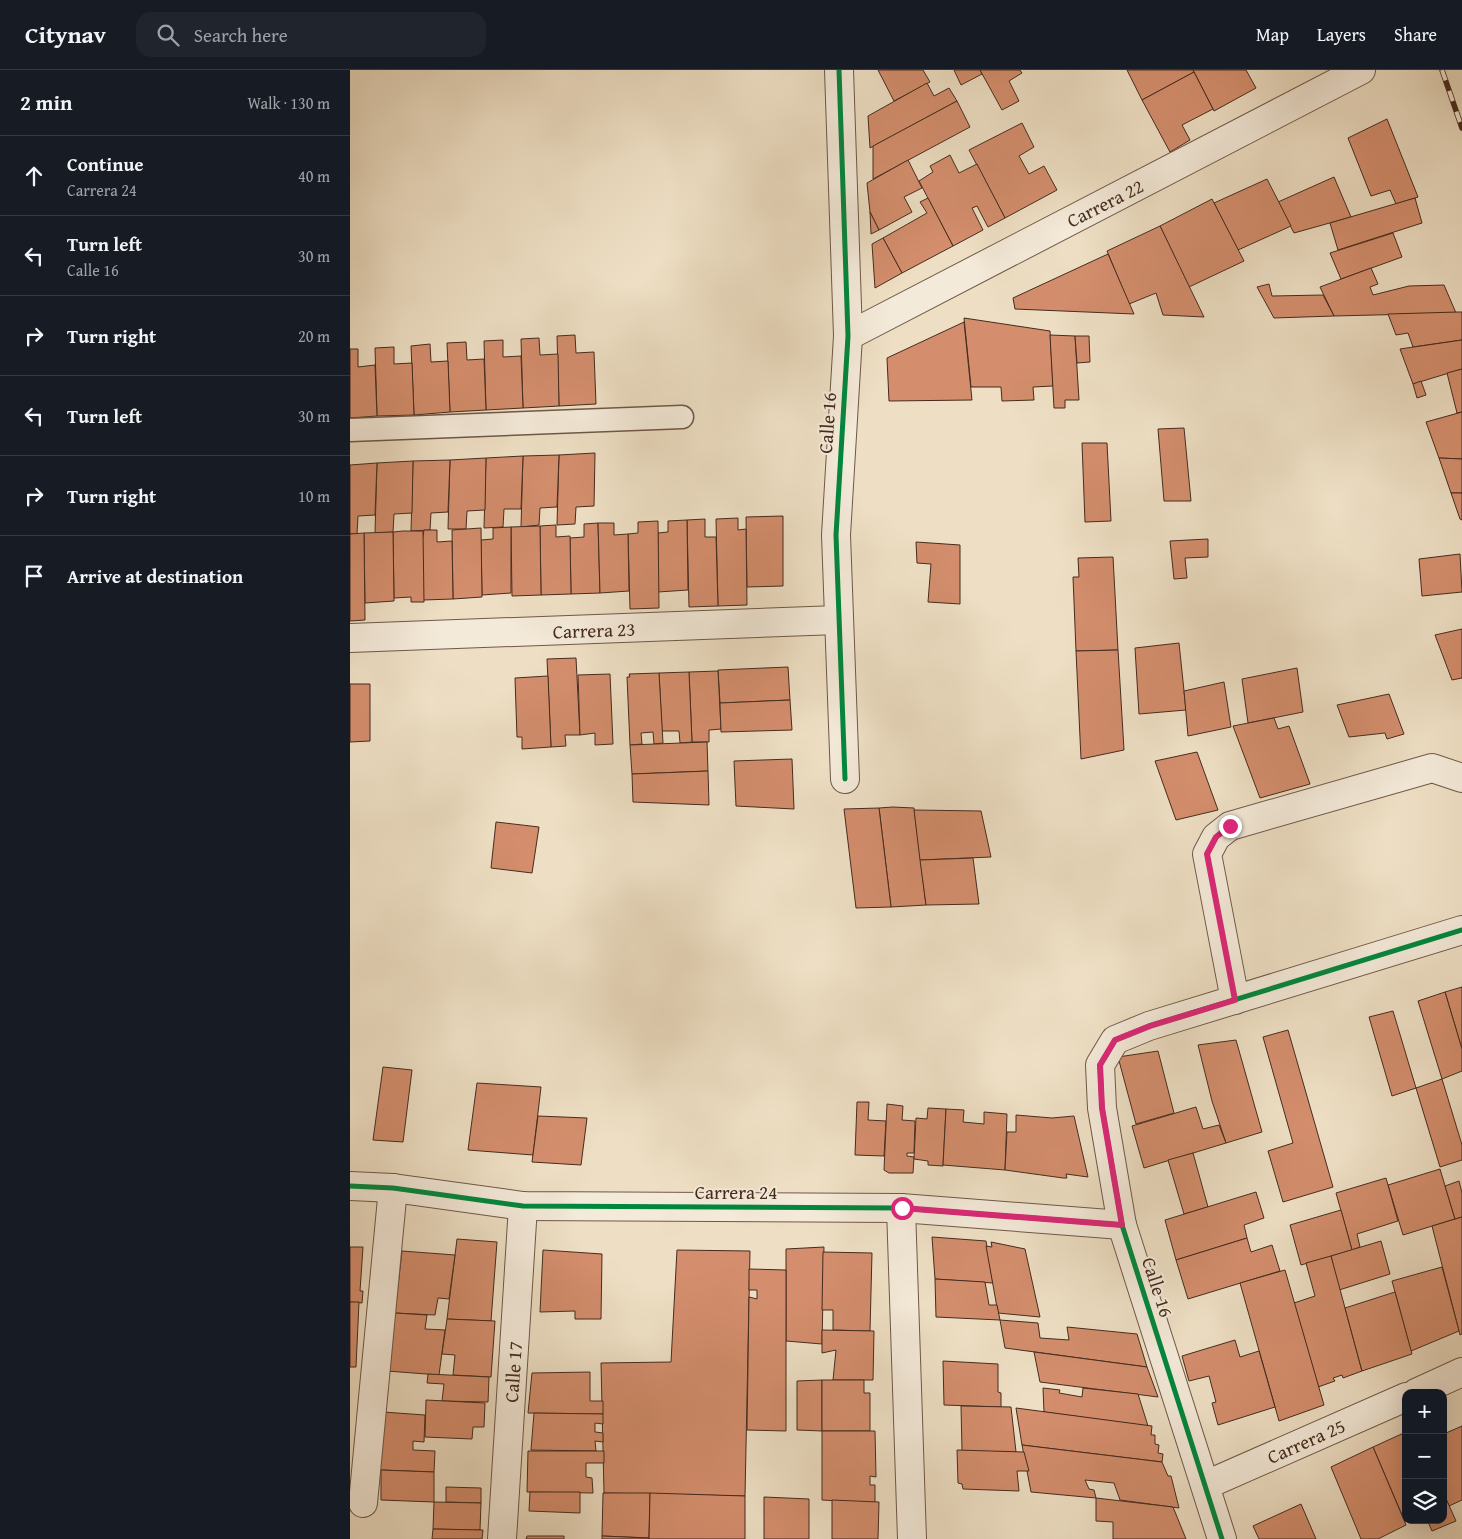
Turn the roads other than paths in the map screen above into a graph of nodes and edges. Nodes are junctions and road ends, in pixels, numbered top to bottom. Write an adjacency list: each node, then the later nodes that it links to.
1 (838, 70): 3 (street, Calle 16)
2 (1361, 70): 3 (street, Carrera 22)
3 (848, 336): 6 (street, Calle 16)
4 (682, 417): 5 (lane)
5 (350, 430)
6 (838, 620): 7 (street, Carrera 23); 9 (street, Calle 16)
7 (350, 638)
8 (1462, 778): 11 (street)
9 (845, 779)
10 (1462, 930): 11 (street)
11 (1235, 1000): 16 (street, Calle 16)
12 (350, 1186): 13 (street, Carrera 24)
13 (393, 1188): 14 (street, Carrera 24); 21 (street)
14 (524, 1206): 15 (street, Carrera 24); 22 (street, Calle 17)
15 (902, 1208): 16 (street, Carrera 24); 23 (street)
16 (1122, 1225): 20 (street, Calle 16)
17 (1462, 1372): 18 (street)
18 (1425, 1389)
19 (1402, 1399): 20 (street, Carrera 25)
20 (1206, 1486): 24 (street, Calle 16)
21 (363, 1502)
22 (502, 1539)
23 (912, 1539)
24 (1222, 1539)

